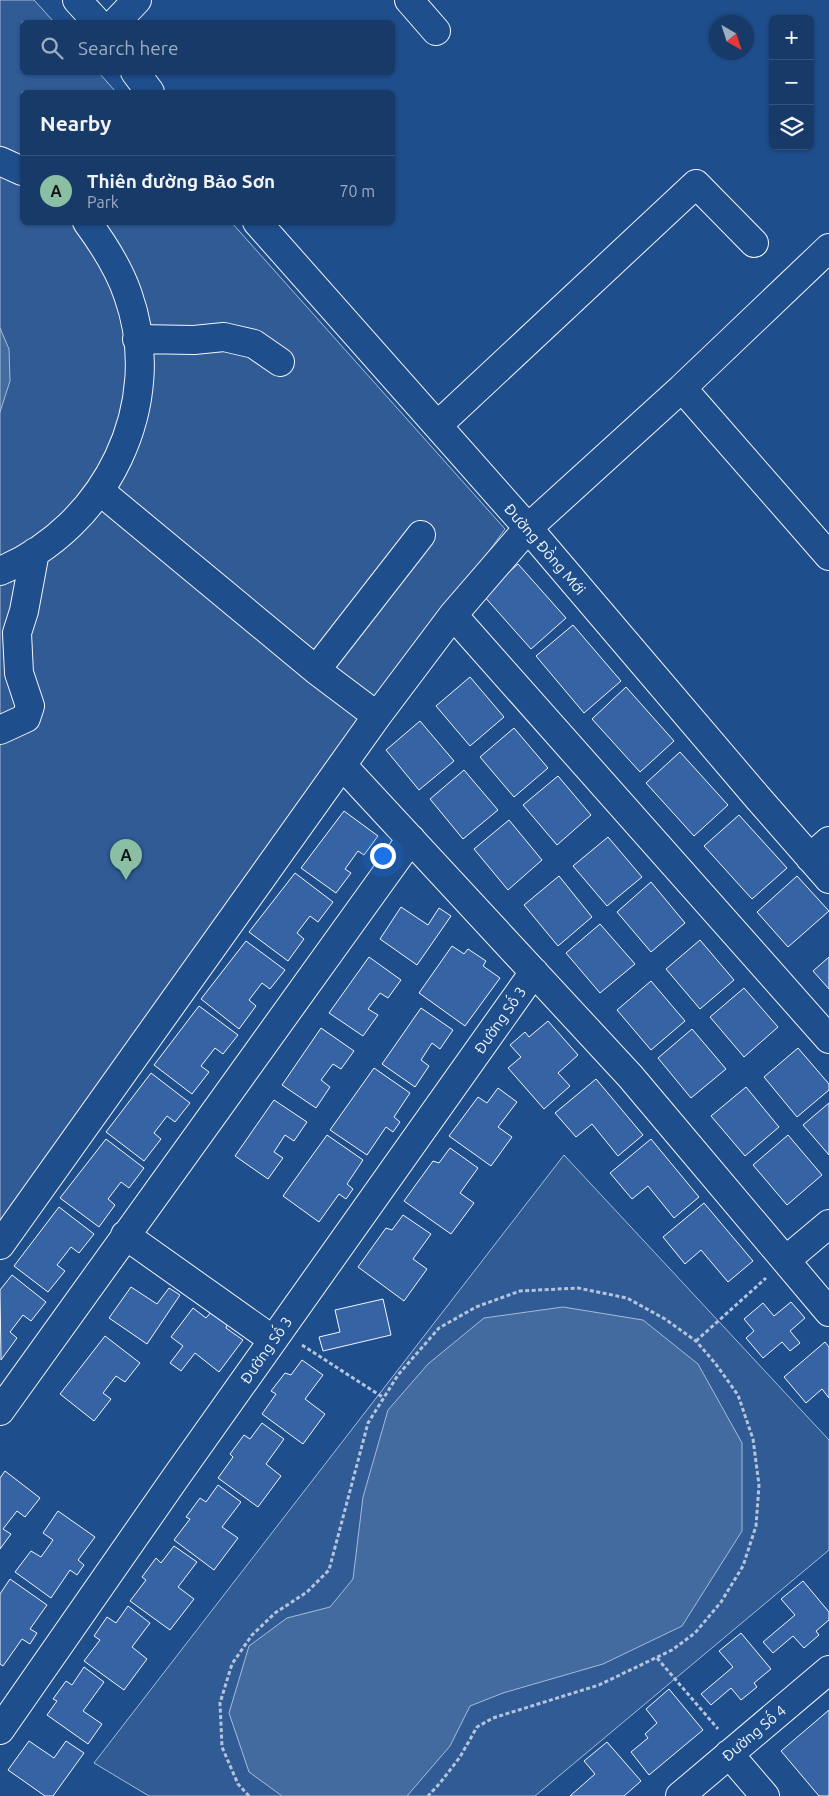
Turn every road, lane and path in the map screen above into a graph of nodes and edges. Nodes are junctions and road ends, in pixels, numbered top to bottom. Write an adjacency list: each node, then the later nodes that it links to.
1 (77, 0): 4 (street)
2 (138, 0): 5 (street)
3 (408, 0): 6 (street)
4 (95, 20)
5 (118, 20)
6 (436, 30)
7 (137, 75): 8 (street)
8 (148, 90)
9 (0, 161): 10 (street)
10 (20, 170)
11 (88, 225): 15 (street)
12 (260, 225): 18 (street, Đường Đồng Mới)
13 (754, 243): 18 (street)
14 (825, 260): 17 (street)
15 (137, 339): 16 (street); 19 (street)
16 (280, 362)
17 (682, 388): 20 (street); 23 (street)
18 (438, 425): 20 (street, Đường Đồng Mới)
19 (100, 491): 22 (street); 26 (street)
20 (528, 528): 25 (street); 31 (street, Đường Đồng Mới)
21 (422, 536): 26 (street)
22 (35, 552): 24 (street); 28 (street)
23 (829, 556)
24 (0, 571)
25 (453, 615): 27 (street); 34 (street)
26 (316, 670): 27 (street)
27 (376, 716): 29 (street)
28 (0, 730)
29 (342, 765): 30 (street); 37 (street)
30 (411, 839): 33 (street); 36 (street)
31 (819, 850): 32 (street, Đường Đồng Mới)
32 (829, 880)
33 (534, 972): 38 (street); 40 (street, Đường Số 3)
34 (829, 1039)
35 (829, 1224): 38 (street)
36 (125, 1235): 40 (street); 43 (street)
37 (0, 1245)
38 (786, 1260): 39 (street); 41 (path)
39 (829, 1312)
40 (272, 1340): 42 (path); 46 (street, Đường Số 3)
41 (696, 1341): 42 (path); 44 (path)
42 (384, 1398): 48 (path)
43 (0, 1411)
44 (657, 1658): 47 (path); 49 (path)
45 (829, 1670): 47 (street, Đường Số 4)
46 (0, 1730)
47 (730, 1754): 50 (street, Đường Số 4); 51 (street)
48 (249, 1796)
49 (428, 1796)
50 (680, 1796)
51 (765, 1796)

